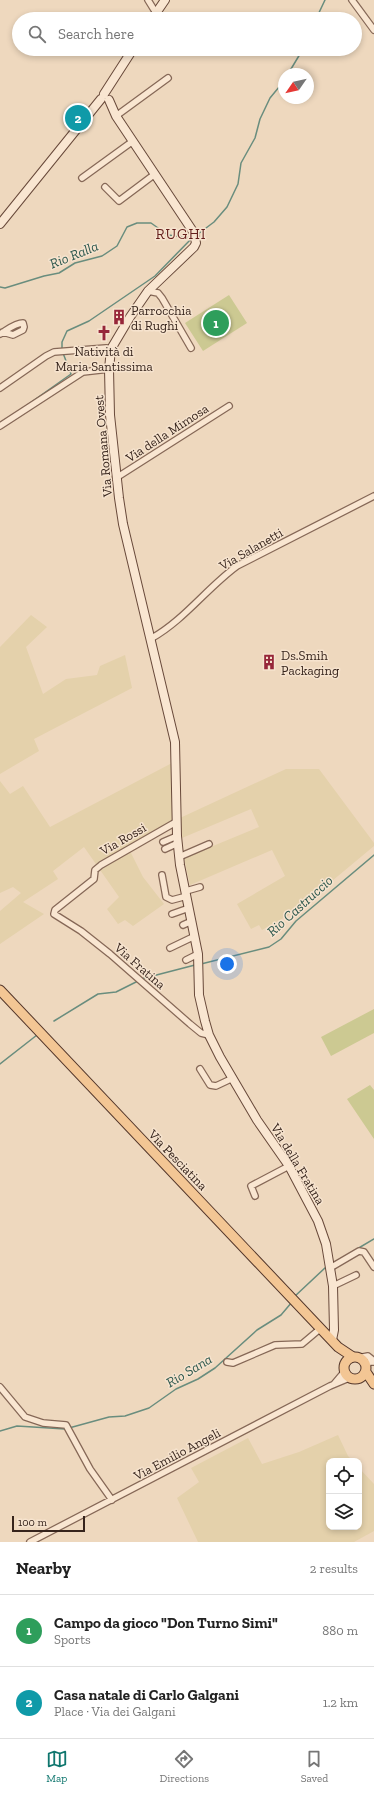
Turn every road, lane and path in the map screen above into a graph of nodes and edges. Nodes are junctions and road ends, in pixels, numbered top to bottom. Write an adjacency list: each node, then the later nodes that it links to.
1 (148, 0): 4 (street)
2 (165, 0): 5 (street)
3 (352, 0): 6 (street)
4 (152, 12)
5 (157, 12)
6 (361, 12)
7 (362, 14): 8 (street)
8 (374, 30)
9 (128, 56): 11 (street)
10 (168, 78): 12 (street)
11 (105, 99): 12 (street, Via Romana Ovest); 17 (street)
12 (116, 116): 13 (street, Via Romana Ovest)
13 (133, 141): 14 (street, Via Romana Ovest); 15 (street)
14 (155, 174): 16 (street); 18 (street, Via Romana Ovest)
15 (82, 178)
16 (105, 187)
17 (0, 224)
18 (148, 291): 19 (street); 20 (street, Via Romana Ovest)
19 (191, 348)
20 (111, 349): 21 (street, Via Romana Ovest); 22 (street)
21 (109, 369): 24 (street); 25 (street, Via Romana Ovest)
22 (0, 388)
23 (229, 406): 25 (street, Via della Mimosa)
24 (0, 426)
25 (116, 478): 27 (street, Via Romana Ovest)
26 (374, 496): 27 (street, Via Salanetti)
27 (152, 638): 28 (street, Via Romana Ovest)
28 (176, 822): 29 (street, Via Romana Ovest); 38 (street, Via Rossi)
29 (177, 840): 30 (street); 32 (street); 33 (street, Via Romana Ovest)
30 (163, 842)
31 (209, 844): 33 (street)
32 (165, 849)
33 (179, 857): 36 (street, Via Romana Ovest)
34 (162, 875): 36 (street)
35 (200, 887): 36 (street)
36 (186, 894): 37 (street, Via Romana Ovest)
37 (189, 908): 39 (street); 40 (street, Via Romana Ovest)
38 (54, 914): 47 (street, Via Fratina)
39 (172, 914)
40 (192, 921): 41 (street); 42 (street, Via Romana Ovest)
41 (183, 925)
42 (195, 936): 43 (street); 45 (street, Via Romana Ovest)
43 (170, 948)
44 (186, 960): 45 (street)
45 (198, 961): 47 (street, Via Romana Ovest)
46 (0, 990): 56 (main road, Via Pesciatina)
47 (209, 1035): 49 (street, Via della Fratina)
48 (200, 1069): 49 (street)
49 (233, 1078): 50 (street, Via della Fratina)
50 (289, 1166): 51 (street); 52 (street, Via della Fratina)
51 (256, 1196)
52 (330, 1265): 53 (street); 55 (street, Via della Fratina)
53 (374, 1267)
54 (356, 1275): 55 (street)
55 (333, 1286): 57 (street, Via della Fratina)
56 (321, 1328): 57 (main road, Via Pesciatina); 59 (street)
57 (335, 1343): 58 (main road, Via Pesciatina); 61 (main road, Via Pesciatina)
58 (356, 1358): 60 (main road, Via Pesciatina); 61 (main road)
59 (227, 1362)
60 (368, 1368): 61 (main road, Via Pesciatina); 62 (main road, Via Pesciatina)
61 (346, 1371): 64 (street, Via Emilio Angeli)
62 (374, 1384)
63 (0, 1387): 64 (street)
64 (112, 1500): 65 (street, Via Emilio Angeli)
65 (30, 1542)

